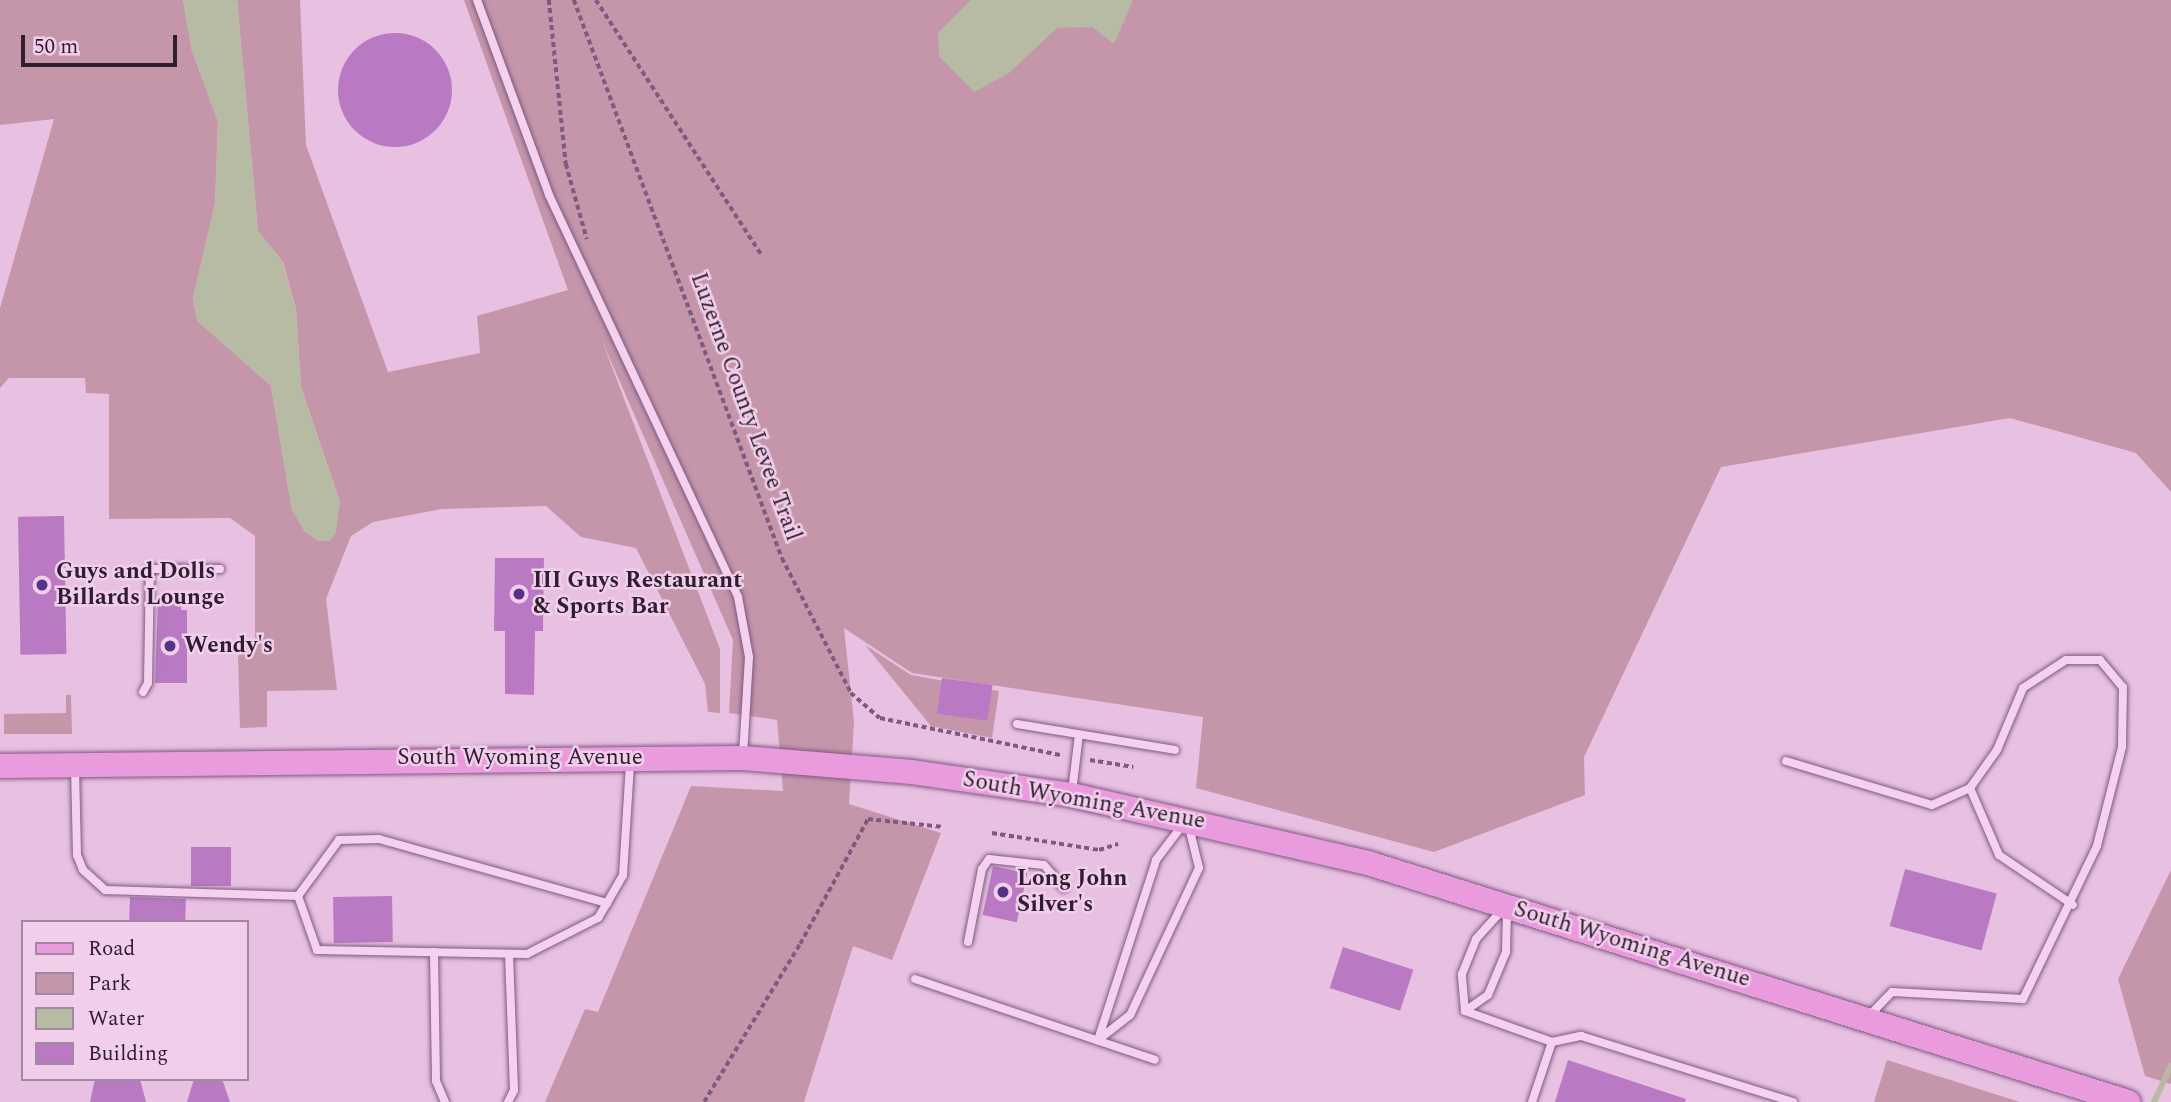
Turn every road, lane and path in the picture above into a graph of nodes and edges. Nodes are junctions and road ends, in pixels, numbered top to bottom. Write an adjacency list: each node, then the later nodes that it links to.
1 (477, 0): 14 (lane)
2 (549, 0): 5 (path)
3 (574, 0): 12 (path, Luzerne County Levee Trail)
4 (596, 0): 6 (path)
5 (590, 248)
6 (763, 257)
7 (220, 569): 8 (lane)
8 (143, 692)
9 (1017, 724): 10 (lane)
10 (1079, 734): 11 (lane); 21 (lane)
11 (1175, 750)
12 (1067, 756)
13 (631, 757): 14 (main road, South Wyoming Avenue); 17 (main road, South Wyoming Avenue); 28 (lane)
14 (743, 758): 21 (main road, South Wyoming Avenue)
15 (1080, 759): 19 (path)
16 (1786, 761): 20 (lane)
17 (75, 764): 18 (main road, South Wyoming Avenue); 27 (lane)
18 (0, 766)
19 (1133, 767)
20 (1970, 788): 29 (lane); 29 (lane)
21 (1071, 795): 22 (main road, South Wyoming Avenue)
22 (1187, 818): 30 (main road, South Wyoming Avenue); 37 (lane); 37 (lane)
23 (944, 827): 42 (path)
24 (992, 833): 25 (path)
25 (1118, 844)
26 (1064, 888): 31 (lane)
27 (298, 896): 28 (lane); 32 (lane)
28 (607, 903): 33 (lane)
29 (2073, 905): 36 (lane)
30 (1507, 906): 35 (lane); 35 (lane); 36 (main road, South Wyoming Avenue)
31 (968, 942)
32 (434, 952): 33 (lane); 40 (lane)
33 (509, 954): 41 (lane)
34 (915, 979): 37 (lane)
35 (1465, 1011): 38 (lane)
36 (1866, 1019): 45 (main road, South Wyoming Avenue)
37 (1098, 1040): 39 (lane)
38 (1552, 1042): 43 (lane); 44 (lane)
39 (1155, 1060)
40 (445, 1102)
41 (508, 1102)
42 (704, 1102)
43 (1532, 1102)
44 (1793, 1102)
45 (2128, 1102)

